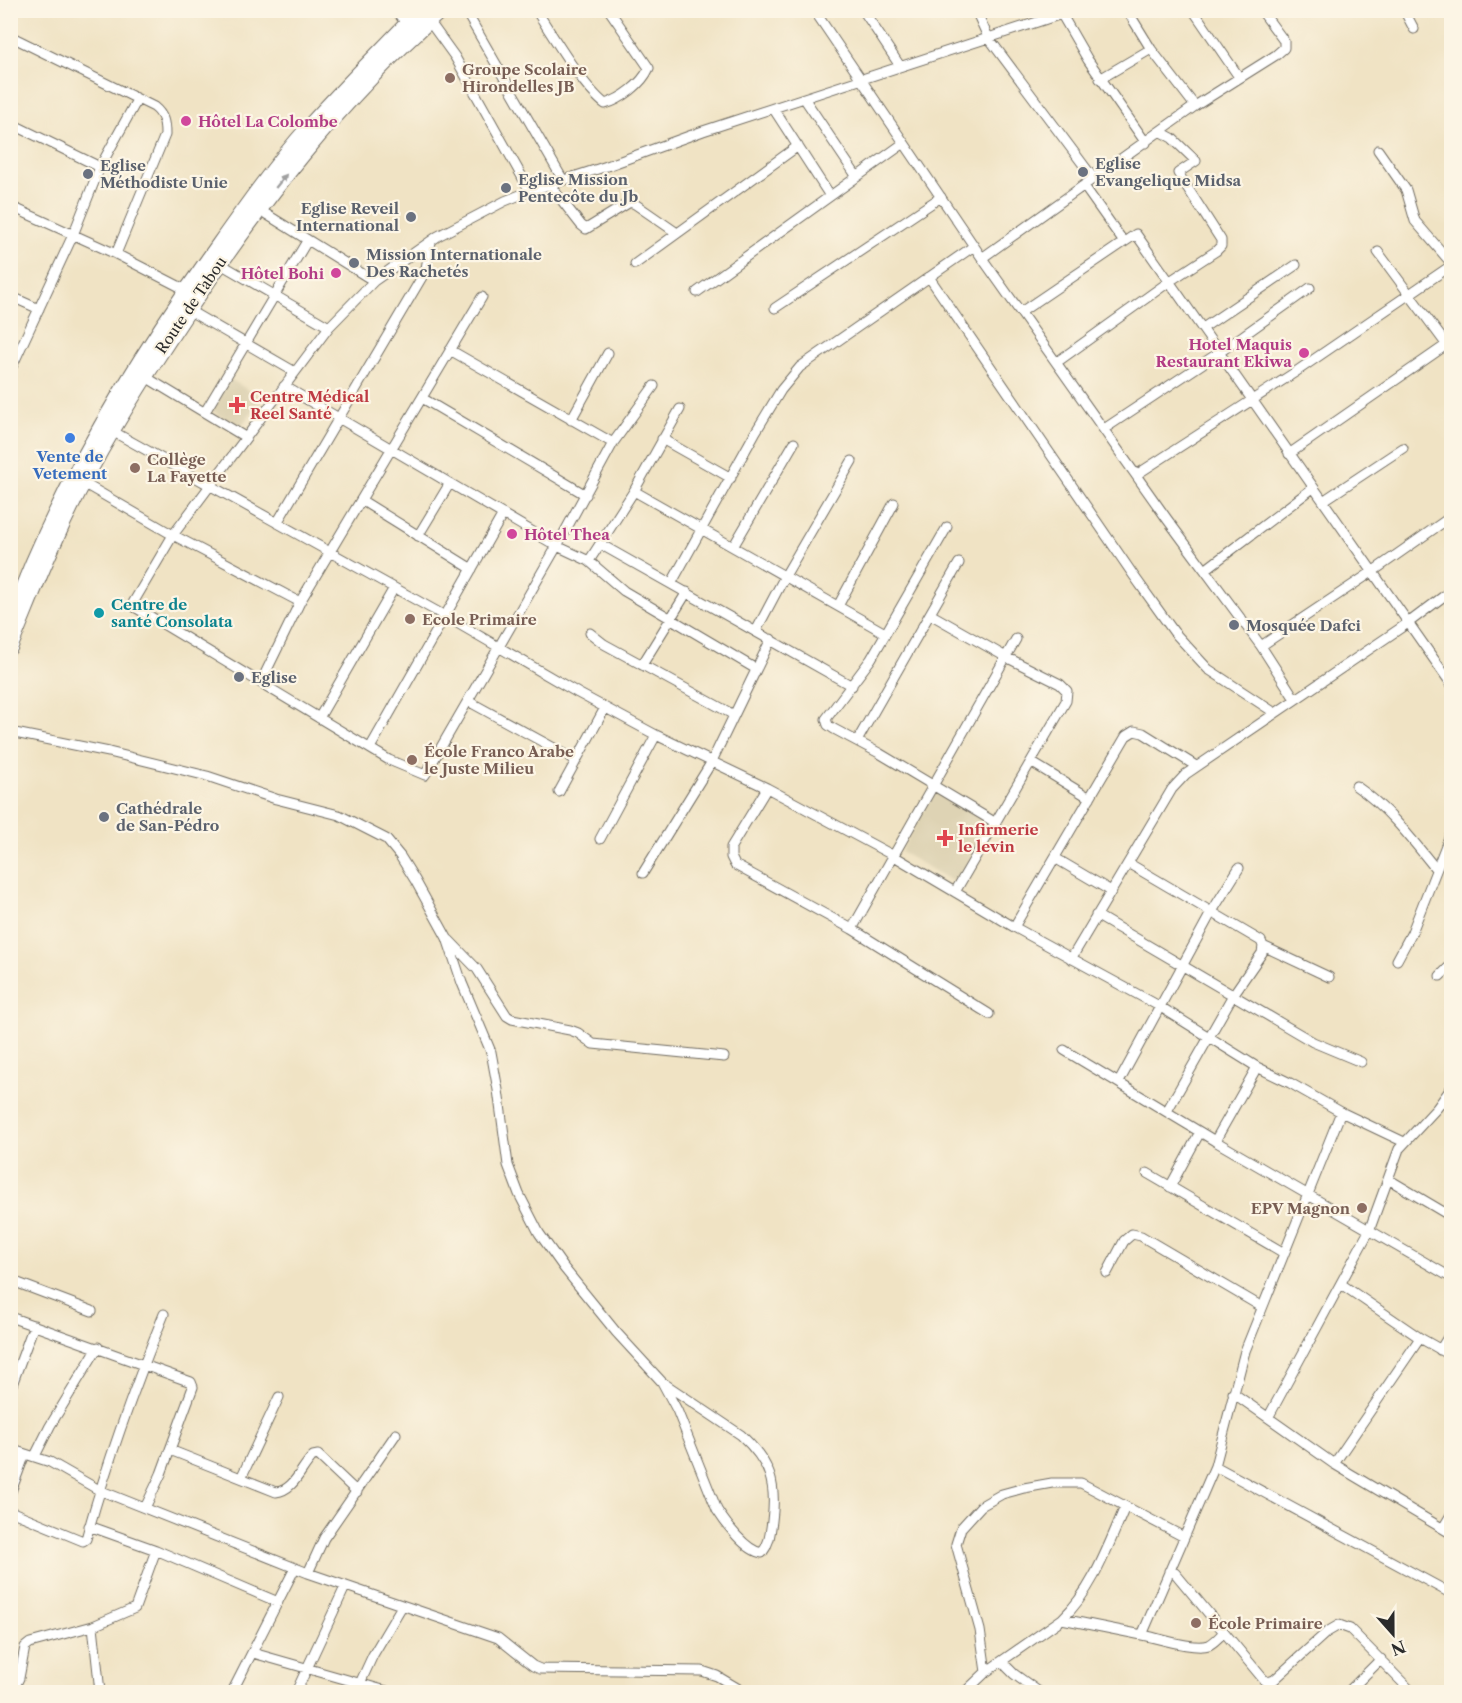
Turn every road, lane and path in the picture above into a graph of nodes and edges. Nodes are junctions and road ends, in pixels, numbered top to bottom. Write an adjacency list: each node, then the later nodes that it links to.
1 (394, 10): 15 (street)
2 (465, 10): 37 (street)
3 (536, 10): 4 (street)
4 (609, 10)
5 (814, 10): 22 (street)
6 (863, 10): 20 (street)
7 (972, 10): 18 (street)
8 (1074, 10): 14 (street)
9 (1127, 10): 19 (street)
10 (1193, 10): 21 (street)
11 (1261, 10): 21 (street)
12 (1404, 10): 16 (street)
13 (431, 14): 15 (main road, Route de Tabou); 40 (street)
14 (1062, 15): 18 (street); 23 (street)
15 (411, 29): 44 (main road, Route de Tabou, one-way to 15); 62 (main road, Route de Tabou)
16 (1414, 29)
17 (10, 36): 25 (street)
18 (988, 38): 20 (street); 36 (street)
19 (1151, 49): 23 (street); 26 (street)
20 (900, 66): 22 (street)
21 (1239, 77): 26 (street)
22 (861, 79): 24 (street); 30 (street)
23 (1100, 79): 31 (street)
24 (804, 98): 27 (street); 35 (street)
25 (136, 100): 34 (street); 52 (street)
26 (1195, 106): 29 (street)
27 (773, 108): 32 (street); 37 (street)
28 (10, 123): 34 (street)
29 (1161, 132): 31 (street); 60 (street)
30 (904, 143): 35 (street); 42 (street)
31 (1146, 143): 36 (street)
32 (798, 146): 41 (street); 45 (street)
33 (1378, 150): 57 (street)
34 (100, 167): 46 (street)
35 (856, 177): 41 (street)
36 (1094, 179): 39 (street)
37 (563, 180): 38 (street)
38 (549, 184): 40 (street); 45 (street)
39 (1084, 186): 48 (street); 53 (street)
40 (530, 191): 49 (street)
41 (830, 196): 63 (street)
42 (941, 197): 50 (street); 68 (street)
43 (10, 206): 46 (street)
44 (258, 209): 47 (street); 54 (main road, Route de Tabou)
45 (677, 233): 55 (street)
46 (73, 235): 52 (street); 69 (street)
47 (307, 240): 59 (street); 65 (street)
48 (1123, 241): 60 (street); 71 (street)
49 (431, 242): 59 (street); 89 (street)
50 (974, 246): 53 (street); 58 (street)
51 (1378, 252): 64 (street)
52 (116, 254): 62 (street)
53 (982, 258): 71 (street)
54 (219, 263): 62 (main road, Route de Tabou); 65 (street)
55 (635, 264)
56 (1296, 265): 73 (street)
57 (1452, 265): 64 (street)
58 (929, 277): 102 (street); 157 (street)
59 (374, 281): 72 (street)
60 (1170, 281): 73 (street); 79 (street)
61 (1310, 288): 77 (street)
62 (192, 292): 70 (main road, Route de Tabou); 138 (main road, Route de Tabou)
63 (697, 292)
64 (1409, 294): 75 (street); 86 (street)
65 (274, 295): 72 (street); 74 (street)
66 (10, 296): 69 (street)
67 (482, 297): 76 (street)
68 (775, 308)
69 (39, 309): 80 (street)
70 (188, 310): 74 (street); 82 (main road, Route de Tabou)
71 (1021, 312): 79 (street)
72 (329, 327): 81 (street)
73 (1203, 328): 77 (street)
74 (244, 344): 81 (street); 88 (street)
75 (1450, 346): 99 (street)
76 (450, 350): 85 (street); 90 (street)
77 (1220, 352): 86 (street); 91 (street)
78 (608, 353): 90 (street)
79 (1057, 362): 91 (street)
80 (10, 371)
81 (295, 372): 83 (street)
82 (144, 376): 88 (street); 92 (main road, Route de Tabou)
83 (284, 386): 89 (street); 93 (street)
84 (654, 386): 95 (street)
85 (422, 398): 97 (street); 108 (street)
86 (1252, 400): 99 (street); 101 (street)
87 (680, 409): 94 (street)
88 (205, 412): 93 (street)
89 (339, 417): 97 (street); 114 (street)
90 (571, 420): 95 (street)
91 (1104, 429): 101 (street)
92 (112, 431): 103 (main road, Route de Tabou); 105 (street)
93 (245, 437): 105 (street)
94 (662, 439): 102 (street); 107 (street)
95 (613, 443): 108 (street)
96 (794, 443): 121 (street)
97 (392, 448): 104 (street); 109 (street)
98 (1402, 448): 110 (street)
99 (1289, 454): 106 (street)
100 (852, 461): 128 (street)
101 (1136, 475): 126 (street)
102 (730, 478): 116 (street)
103 (83, 483): 117 (street); 146 (main road, Route de Tabou)
104 (450, 483): 112 (street); 118 (street)
105 (209, 485): 114 (street); 117 (street)
106 (1313, 488): 110 (street); 126 (street)
107 (634, 491): 116 (street); 119 (street)
108 (586, 495): 120 (street)
109 (361, 500): 118 (street); 122 (street)
110 (1323, 501): 127 (street)
111 (894, 503): 134 (street)
112 (503, 514): 120 (street); 125 (street)
113 (1452, 516): 127 (street)
114 (277, 523): 122 (street)
115 (947, 526): 142 (street)
116 (700, 530): 121 (street); 129 (street)
117 (173, 535): 133 (street); 151 (street)
118 (418, 536): 125 (street)
119 (600, 544): 123 (street); 129 (street)
120 (557, 546): 123 (street); 147 (street)
121 (732, 547): 128 (street)
122 (329, 552): 130 (street); 133 (street)
123 (589, 561): 137 (street)
124 (959, 563): 135 (street)
125 (472, 568): 136 (street)
126 (1205, 570): 145 (street)
127 (1372, 572): 139 (street); 145 (street)
128 (785, 576): 134 (street); 140 (street)
129 (671, 584): 132 (street)
130 (394, 588): 136 (street); 159 (street)
131 (1452, 590): 139 (street)
132 (687, 592): 137 (street); 140 (street)
133 (300, 602): 151 (street)
134 (838, 606): 142 (street)
135 (930, 614): 148 (street); 162 (street)
136 (445, 616): 147 (street); 163 (street)
137 (671, 618): 149 (street); 150 (street)
138 (10, 621)
139 (1408, 623): 152 (street); 154 (street)
140 (756, 631): 143 (street)
141 (590, 633): 149 (street)
142 (885, 633): 153 (street)
143 (771, 639): 150 (street); 153 (street)
144 (1016, 639): 148 (street)
145 (1261, 646): 154 (street)
146 (10, 647)
147 (498, 649): 155 (street); 156 (street)
148 (1006, 657): 165 (street); 168 (street)
149 (642, 665): 158 (street)
150 (756, 669): 158 (street)
151 (261, 682): 159 (street)
152 (1452, 685)
153 (852, 686): 162 (street)
154 (1295, 699): 157 (street)
155 (468, 701): 163 (street); 164 (street)
156 (605, 708): 161 (street); 164 (street)
157 (1275, 713): 167 (street)
158 (734, 715): 166 (street)
159 (319, 718): 163 (street)
160 (10, 732): 188 (street)
161 (656, 735): 166 (street); 175 (street)
162 (857, 741): 168 (street)
163 (370, 748)
164 (576, 760): 171 (street)
165 (1031, 762): 172 (street); 173 (street)
166 (711, 763): 170 (street); 181 (street)
167 (1196, 766): 172 (street); 178 (street)
168 (933, 784): 173 (street); 176 (street)
169 (1356, 786): 180 (street)
170 (767, 788): 176 (street); 187 (street)
171 (559, 792)
172 (1089, 798): 177 (street)
173 (996, 823): 183 (street)
174 (1452, 830): 180 (street)
175 (600, 839)
176 (894, 856): 183 (street); 187 (street)
177 (1055, 858): 182 (street); 186 (street)
178 (1128, 863): 182 (street); 184 (street)
179 (1239, 868): 184 (street)
180 (1435, 868): 191 (street)
181 (642, 873)
182 (1111, 891): 185 (street)
183 (955, 892): 186 (street)
184 (1211, 913): 189 (street); 193 (street)
185 (1096, 915): 190 (street); 193 (street)
186 (1014, 927): 190 (street)
187 (852, 929): 198 (street)
188 (447, 938): 201 (street); 233 (street)
189 (1263, 946): 195 (street); 196 (street)
190 (1071, 959): 197 (street)
191 (1397, 960)
192 (1452, 964): 194 (street)
193 (1183, 966): 196 (street); 197 (street)
194 (1440, 976)
195 (1329, 977)
196 (1233, 994): 199 (street); 202 (street)
197 (1159, 1006): 199 (street); 204 (street)
198 (989, 1014)
199 (1209, 1036): 203 (street); 206 (street)
200 (1064, 1050): 204 (street)
201 (724, 1057)
202 (1361, 1062)
203 (1257, 1067): 207 (street); 209 (street)
204 (1119, 1082): 206 (street)
205 (1452, 1087): 210 (street)
206 (1167, 1112): 208 (street)
207 (1341, 1112): 210 (street); 214 (street)
208 (1200, 1132): 209 (street); 213 (street)
209 (1215, 1141): 214 (street)
210 (1404, 1142): 212 (street)
211 (1147, 1173): 213 (street)
212 (1388, 1179): 215 (street); 216 (street)
213 (1170, 1187): 217 (street)
214 (1308, 1195): 216 (street); 217 (street)
215 (1452, 1217)
216 (1369, 1231): 219 (street); 221 (street)
217 (1284, 1253): 222 (street)
218 (1107, 1273): 222 (street)
219 (1452, 1278)
220 (10, 1280): 223 (street)
221 (1341, 1284): 228 (street); 237 (street)
222 (1262, 1307): 235 (street)
223 (92, 1311)
224 (164, 1314): 232 (street)
225 (10, 1317): 226 (street)
226 (33, 1325): 229 (street); 234 (street)
227 (1452, 1331): 230 (street)
228 (1420, 1338): 230 (street); 242 (street)
229 (98, 1347): 232 (street); 241 (street)
230 (1440, 1350): 231 (street)
231 (1452, 1356)
232 (144, 1364): 240 (street); 245 (street)
233 (662, 1382): 233 (street)
234 (11, 1386)
235 (1233, 1393): 237 (street); 243 (street)
236 (279, 1397): 244 (street)
237 (1269, 1416): 242 (street)
238 (396, 1434): 246 (street)
239 (10, 1449): 241 (street)
240 (170, 1450): 244 (street); 249 (street)
241 (30, 1455): 245 (street); 247 (street)
242 (1334, 1464): 253 (street)
243 (1215, 1466): 255 (street); 261 (street)
244 (241, 1478): 246 (street)
245 (99, 1490): 249 (street); 252 (street)
246 (357, 1492): 259 (street)
247 (10, 1494)
248 (1125, 1507): 255 (street); 264 (street); 272 (street)
249 (145, 1508): 257 (street)
250 (10, 1511): 252 (street)
251 (1452, 1513): 253 (street)
252 (89, 1526): 256 (street)
253 (1443, 1528): 254 (street)
254 (1452, 1534)
255 (1184, 1537): 258 (street)
256 (156, 1550): 262 (street); 265 (street)
257 (295, 1568): 259 (street); 262 (street)
258 (1169, 1570): 266 (street); 267 (street)
259 (308, 1574): 260 (street)
260 (345, 1587): 263 (street); 271 (street)
261 (1452, 1594)
262 (278, 1602): 268 (street)
263 (402, 1606): 273 (street); 280 (street)
264 (1062, 1619): 267 (street); 270 (street)
265 (93, 1626): 275 (street); 276 (street)
266 (1224, 1632): 267 (street); 269 (street)
267 (1142, 1635)
268 (252, 1653): 271 (street); 277 (street)
269 (1382, 1659): 274 (street); 283 (street)
270 (1002, 1662): 272 (street); 282 (street)
271 (308, 1670): 273 (street); 278 (street)
272 (986, 1672): 281 (street)
273 (358, 1688): 279 (street)
274 (1351, 1689)
275 (12, 1692)
276 (100, 1692)
277 (232, 1692)
278 (296, 1692)
279 (390, 1692)
280 (744, 1692)
281 (965, 1692)
282 (1040, 1692)
283 (1412, 1692)

